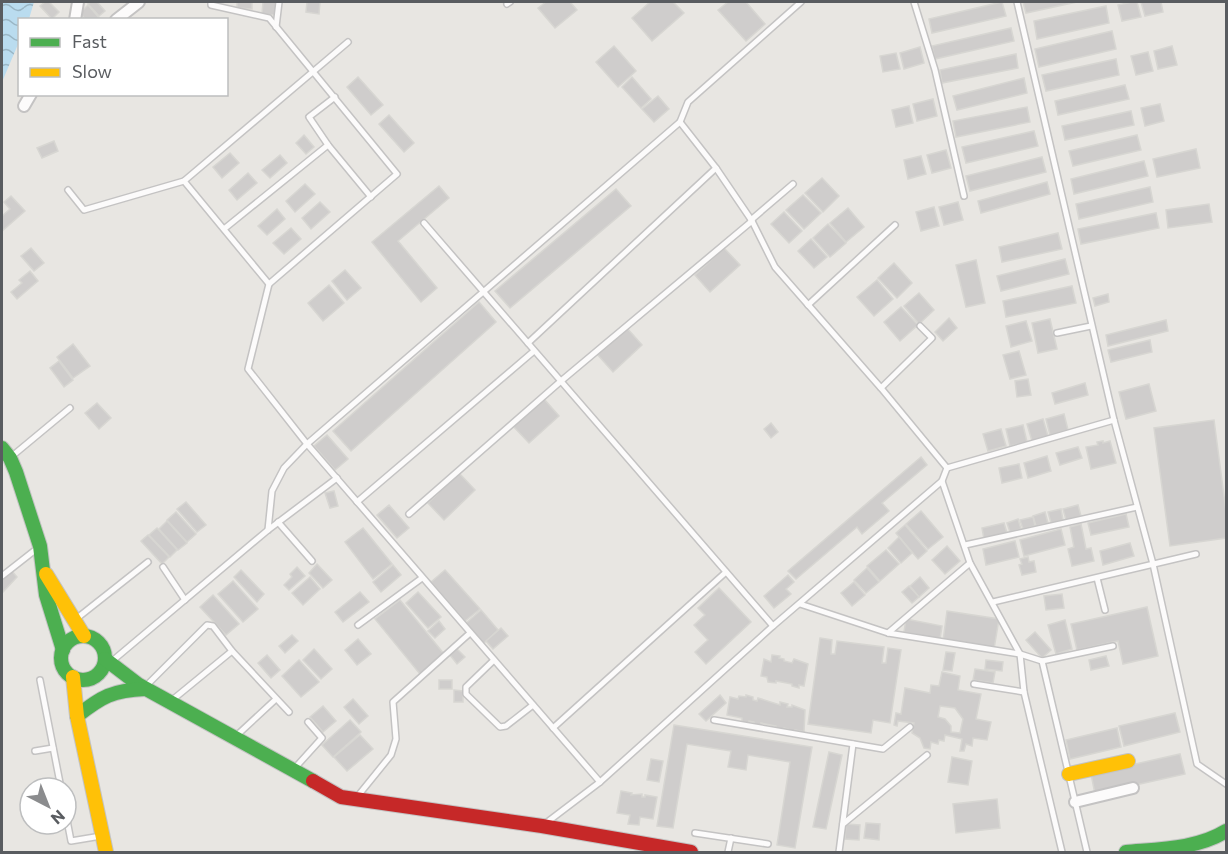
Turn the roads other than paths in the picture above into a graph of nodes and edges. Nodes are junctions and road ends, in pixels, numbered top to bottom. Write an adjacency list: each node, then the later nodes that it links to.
1 (78, 2): 8 (street)
2 (140, 2): 9 (street)
3 (211, 2): 10 (lane)
4 (279, 2): 10 (lane)
5 (801, 2): 16 (lane)
6 (914, 2): 22 (lane)
7 (1017, 2): 32 (lane)
8 (75, 18)
9 (119, 18)
10 (276, 27): 12 (lane)
11 (348, 42): 12 (lane)
12 (314, 72): 14 (lane); 19 (lane)
13 (30, 96): 15 (street)
14 (335, 97): 17 (lane); 23 (lane)
15 (24, 106)
16 (680, 122): 18 (lane); 29 (lane)
17 (328, 145): 23 (lane); 27 (lane)
18 (716, 168): 24 (lane); 34 (lane)
19 (184, 181): 21 (lane); 27 (lane)
20 (793, 184): 24 (lane)
21 (68, 190)
22 (964, 196)
23 (370, 197): 28 (lane)
24 (752, 220): 30 (lane); 36 (lane)
25 (424, 223): 29 (lane)
26 (895, 225): 30 (lane)
27 (224, 229): 28 (lane)
28 (269, 284): 40 (lane)
29 (483, 293): 34 (lane); 40 (lane)
30 (808, 305): 37 (lane)
31 (920, 326): 37 (lane)
32 (1091, 326): 33 (lane); 39 (lane)
33 (1057, 333)
34 (528, 343): 35 (lane)
35 (534, 351): 36 (lane); 45 (lane)
36 (561, 381): 47 (lane); 59 (lane)
37 (881, 388): 42 (lane)
38 (70, 408): 41 (lane)
39 (1114, 420): 42 (lane); 46 (lane)
40 (307, 444): 43 (lane); 49 (lane)
41 (6, 453): 51 (street)
42 (947, 468): 44 (lane)
43 (337, 478): 45 (lane); 48 (lane)
44 (942, 481): 50 (lane); 65 (lane)
45 (357, 501): 61 (lane)
46 (1137, 507): 50 (lane); 56 (lane)
47 (409, 514)
48 (278, 522): 49 (lane); 53 (lane)
49 (268, 530): 63 (lane)
50 (965, 545): 55 (lane)
51 (40, 546): 58 (street); 60 (lane)
52 (1196, 554): 56 (lane)
53 (312, 561)
54 (148, 562): 67 (lane)
55 (970, 563): 64 (lane); 71 (lane)
56 (1153, 564): 62 (lane); 104 (lane)
57 (163, 567): 63 (lane)
58 (45, 572): 67 (street); 74 (street)
59 (726, 572): 69 (lane); 92 (lane)
60 (2, 576)
61 (422, 578): 68 (lane); 70 (lane)
62 (1097, 578): 64 (lane); 66 (lane)
63 (185, 600): 78 (lane)
64 (993, 602): 76 (lane)
65 (800, 604): 69 (lane); 71 (lane)
66 (1105, 610)
67 (74, 620): 72 (street)
68 (358, 625)
69 (773, 626): 103 (lane)
70 (470, 633): 77 (lane); 106 (lane)
71 (888, 633): 76 (lane)
72 (84, 636): 74 (street); 78 (street)
73 (1113, 646): 79 (lane)
74 (63, 650): 80 (street)
75 (232, 651): 83 (lane); 85 (lane); 86 (lane)
76 (1020, 654): 79 (lane); 84 (lane)
77 (494, 660): 87 (lane); 87 (lane)
78 (108, 661): 80 (street); 83 (street)
79 (1042, 661): 101 (lane)
80 (73, 678): 89 (street)
81 (40, 680): 96 (lane)
82 (974, 684): 84 (lane)
83 (145, 688): 86 (street); 89 (street)
84 (1024, 692): 120 (lane)
85 (276, 699): 88 (lane); 94 (lane)
86 (170, 702): 94 (street)
87 (533, 705): 92 (lane)
88 (289, 712)
89 (77, 716): 112 (street)
90 (714, 720): 95 (lane)
91 (308, 722): 100 (lane)
92 (553, 728): 103 (lane)
93 (910, 728): 95 (lane)
94 (234, 738): 100 (street)
95 (853, 744): 108 (lane)
96 (53, 748): 97 (lane); 102 (lane)
97 (35, 751)
98 (927, 754): 108 (lane)
99 (1128, 761): 101 (street)
100 (292, 770): 106 (street)
101 (1069, 774): 107 (lane)
102 (59, 776)
103 (600, 782): 109 (lane)
104 (1227, 784)
105 (1133, 788): 107 (street)
106 (355, 799): 109 (street)
107 (1075, 802): 121 (lane)
108 (843, 824): 119 (lane)
109 (542, 826): 117 (street)
110 (1227, 831): 122 (street)
111 (695, 833): 114 (lane)
112 (102, 835): 113 (lane); 116 (street)
113 (70, 836)
114 (731, 838): 115 (lane); 118 (lane)
115 (768, 844)
116 (106, 852)
117 (691, 852)
118 (728, 852)
119 (839, 852)
120 (1062, 852)
121 (1088, 852)
122 (1126, 852)

